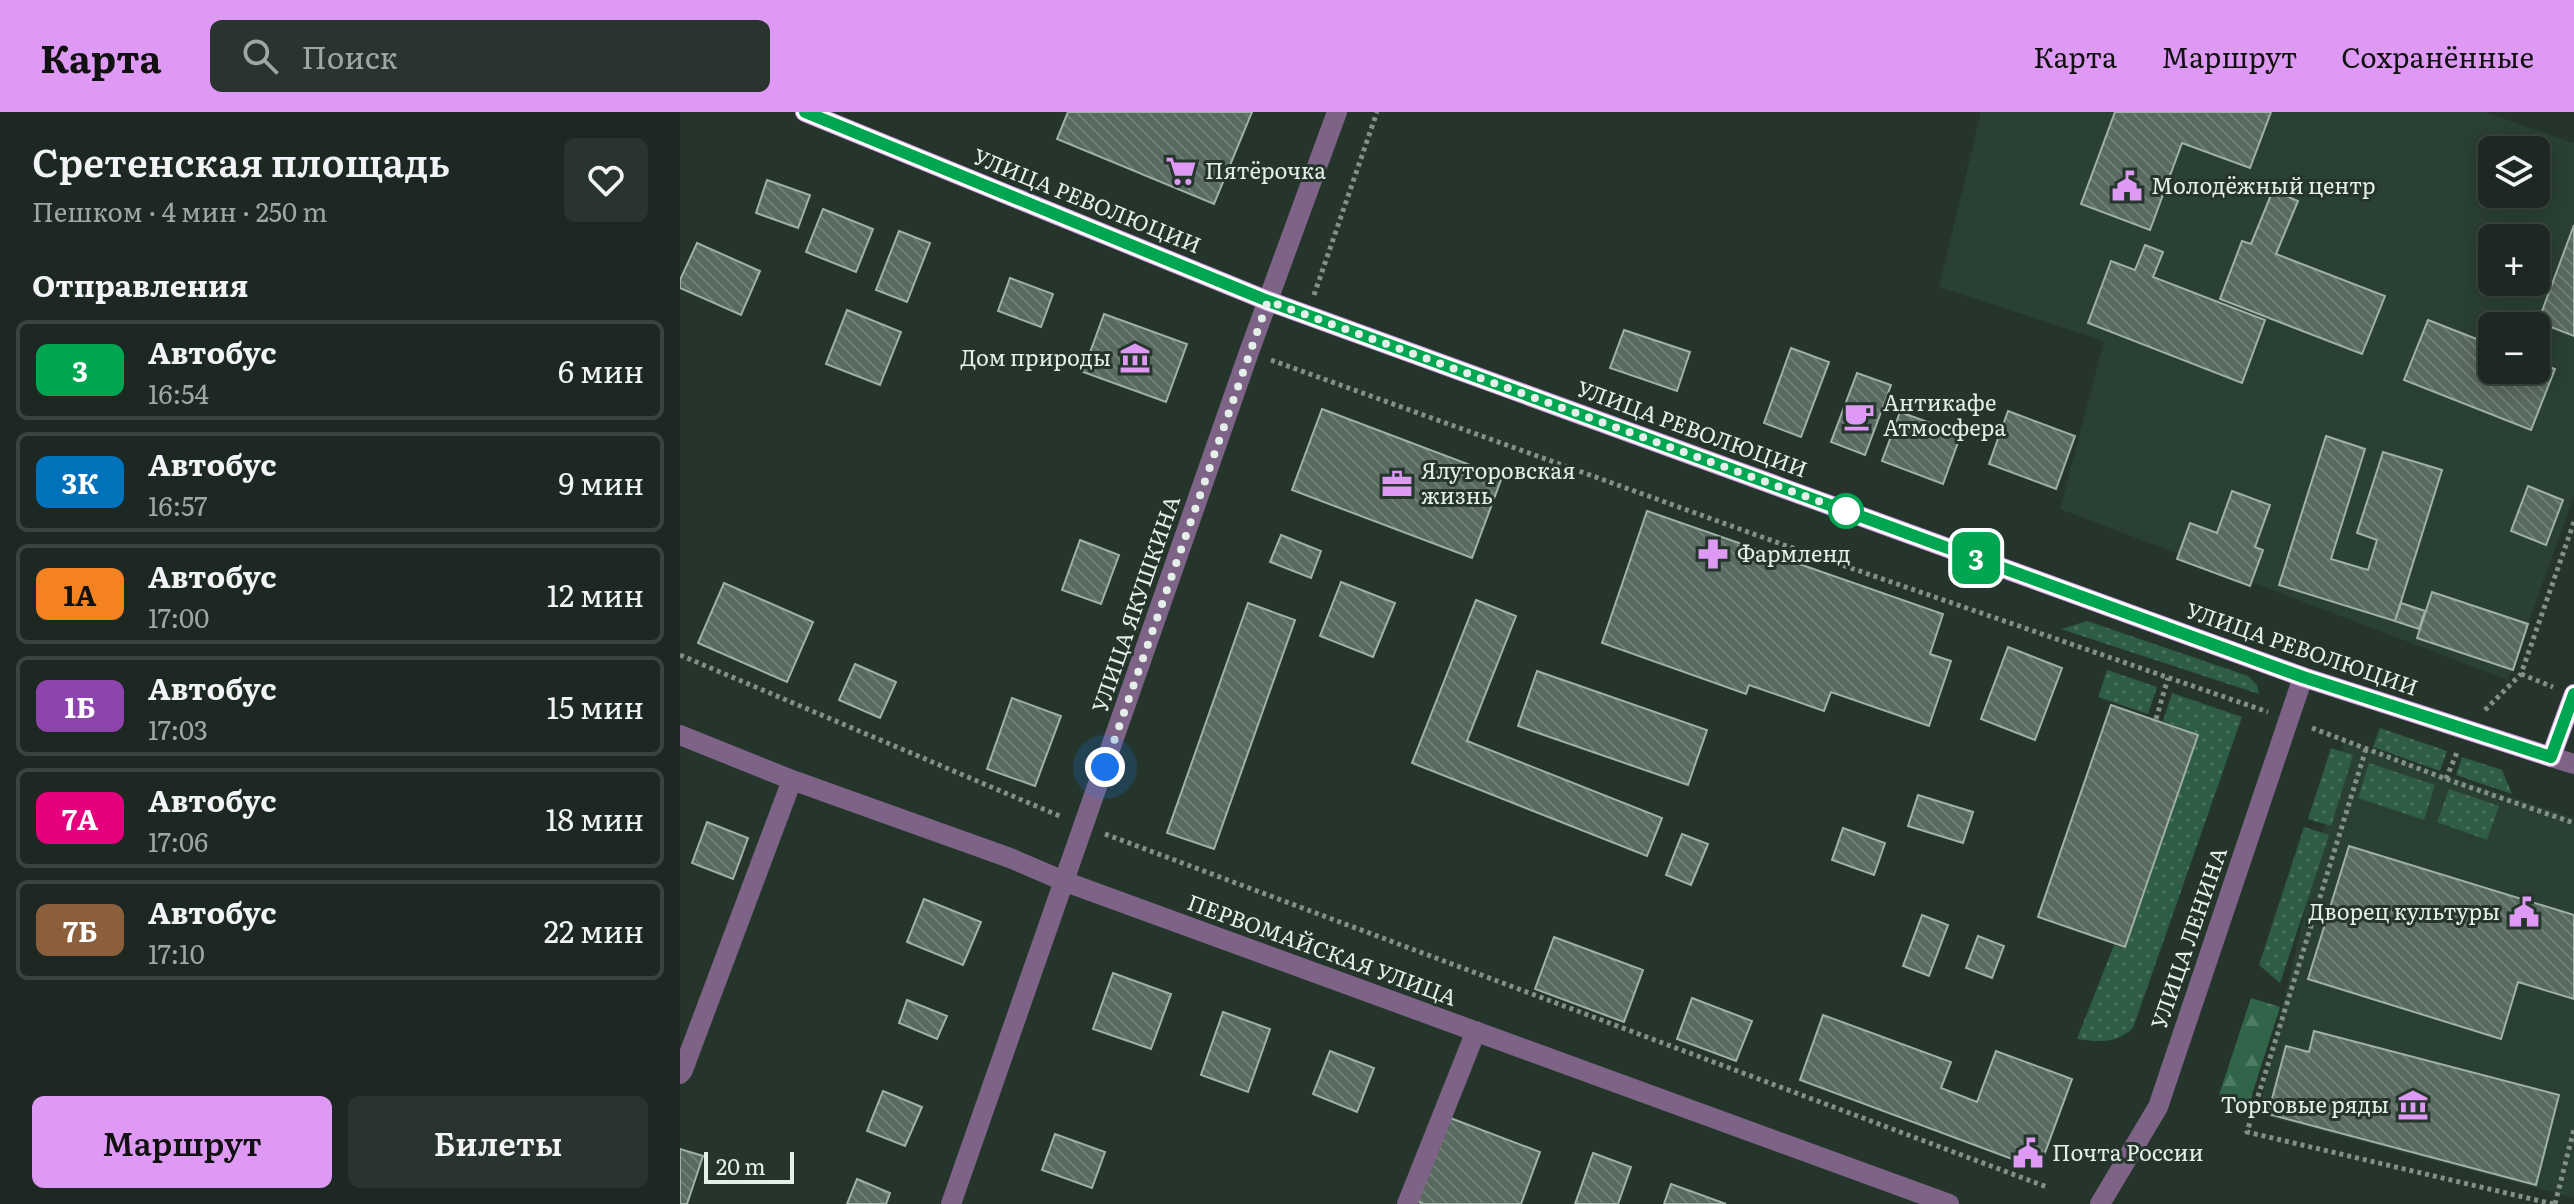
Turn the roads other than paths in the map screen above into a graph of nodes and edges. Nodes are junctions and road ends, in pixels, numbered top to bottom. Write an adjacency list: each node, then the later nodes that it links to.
1 (805, 112): 3 (main road, УЛИЦА РЕВОЛЮЦИИ)
2 (1337, 112): 3 (street, УЛИЦА ЯКУШКИНА)
3 (1268, 301): 4 (main road, УЛИЦА РЕВОЛЮЦИИ); 10 (street, УЛИЦА ЯКУШКИНА)
4 (2303, 677): 7 (main road, УЛИЦА РЕВОЛЮЦИИ); 16 (street, УЛИЦА ЛЕНИНА)
5 (2574, 694): 7 (main road)
6 (680, 735): 9 (street, ПЕРВОМАЙСКАЯ УЛИЦА)
7 (2551, 757): 8 (street, УЛИЦА РЕВОЛЮЦИИ)
8 (2574, 764)
9 (792, 780): 10 (street, ПЕРВОМАЙСКАЯ УЛИЦА); 12 (street)
10 (1066, 882): 11 (street, ПЕРВОМАЙСКАЯ УЛИЦА); 13 (street, УЛИЦА ЯКУШКИНА)
11 (1476, 1031): 14 (street); 15 (street, ПЕРВОМАЙСКАЯ УЛИЦА)
12 (680, 1074)
13 (951, 1204)
14 (1407, 1204)
15 (1949, 1204)
16 (2100, 1204)

